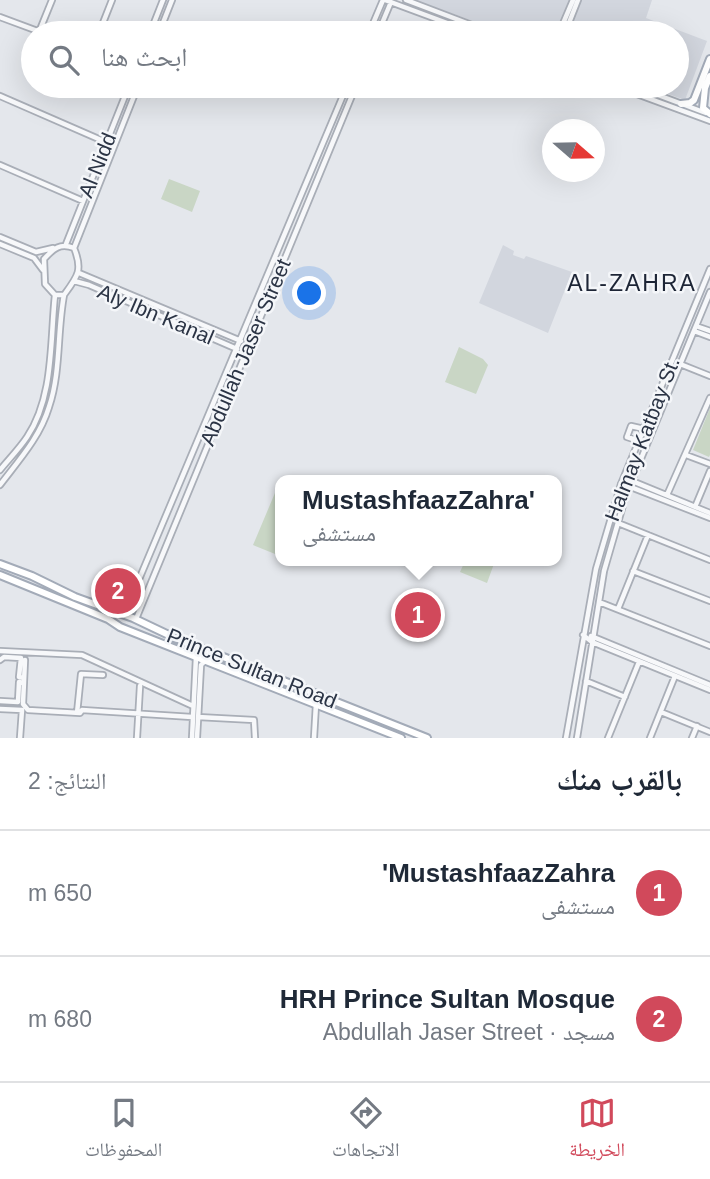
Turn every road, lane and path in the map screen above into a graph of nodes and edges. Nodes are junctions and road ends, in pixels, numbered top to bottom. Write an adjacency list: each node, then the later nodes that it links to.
1 (52, 0): 9 (street)
2 (112, 0): 10 (street)
3 (163, 0): 11 (street)
4 (172, 0): 12 (street)
5 (406, 0): 16 (street)
6 (575, 0): 17 (street); 18 (street)
7 (386, 1): 13 (street); 14 (street); 15 (street)
8 (0, 17): 19 (street)
9 (45, 21)
10 (104, 21)
11 (155, 21)
12 (164, 21)
13 (375, 21)
14 (380, 21)
15 (441, 21)
16 (461, 21)
17 (565, 21)
18 (569, 21)
19 (21, 25)
20 (710, 59): 23 (main road)
21 (710, 76): 30 (main road)
22 (0, 96): 36 (street)
23 (695, 96): 30 (main road); 31 (main road)
24 (124, 98): 38 (street, Al Nidd)
25 (133, 98): 43 (street)
26 (342, 98): 32 (street, Abdullah Jaser Street)
27 (351, 98): 33 (street, Abdullah Jaser Street)
28 (648, 98): 35 (street)
29 (665, 98): 31 (street)
30 (703, 100): 34 (main road)
31 (681, 104): 34 (street)
32 (338, 107): 33 (street); 56 (street, Abdullah Jaser Street)
33 (345, 111): 66 (street, Abdullah Jaser Street)
34 (710, 114)
35 (710, 121)
36 (101, 140)
37 (0, 165): 38 (street)
38 (83, 201): 41 (street, Al Nidd)
39 (0, 237): 42 (street)
40 (0, 244): 45 (street)
41 (66, 244): 42 (street); 43 (street)
42 (54, 248): 45 (street)
43 (74, 248): 46 (street)
44 (710, 269): 69 (street, Halmay Katbay St.)
45 (44, 271): 49 (street)
46 (79, 272): 47 (street); 56 (street)
47 (74, 281): 50 (street); 57 (street, Aly Ibn Kanal)
48 (710, 292): 53 (street, Halmay Katbay St.)
49 (55, 295): 50 (street); 51 (street)
50 (64, 295): 52 (street)
51 (52, 327): 52 (street); 59 (street)
52 (59, 327): 60 (street)
53 (695, 328): 54 (street); 55 (street); 58 (street, Halmay Katbay St.)
54 (710, 331)
55 (710, 337)
56 (241, 341): 57 (street, Abdullah Jaser Street)
57 (237, 349): 65 (street, Abdullah Jaser Street)
58 (680, 364): 61 (street); 77 (street, Halmay Katbay St.)
59 (48, 366): 60 (street); 62 (street)
60 (56, 366): 64 (street)
61 (710, 376)
62 (43, 398): 64 (street); 67 (street)
63 (710, 398): 73 (street)
64 (51, 401): 68 (street)
65 (213, 407): 66 (street); 94 (street, Abdullah Jaser Street)
66 (221, 409): 95 (street, Abdullah Jaser Street)
67 (35, 421): 68 (street); 71 (street)
68 (42, 424): 72 (street)
69 (644, 429): 70 (street, Halmay Katbay St.); 70 (street)
70 (639, 442): 78 (street, Halmay Katbay St.)
71 (17, 450): 72 (street); 75 (street)
72 (23, 454): 79 (street)
73 (686, 455): 74 (street); 80 (street)
74 (710, 464)
75 (0, 470)
76 (710, 472): 81 (street)
77 (631, 483): 78 (street); 80 (street); 82 (street); 83 (street, Halmay Katbay St.)
78 (621, 484): 97 (street, Halmay Katbay St.)
79 (0, 485)
80 (667, 495): 81 (street)
81 (695, 507): 82 (street)
82 (710, 516)
83 (618, 523): 84 (street); 91 (street, Halmay Katbay St.)
84 (648, 535): 85 (street); 87 (street)
85 (710, 560)
86 (0, 564): 89 (main road, Prince Sultan Road)
87 (634, 571): 92 (street); 93 (street)
88 (0, 575): 90 (main road, Prince Sultan Road)
89 (29, 575): 90 (main road); 94 (main road, Prince Sultan Road)
90 (23, 585): 96 (main road, Prince Sultan Road)
91 (599, 601): 93 (street); 98 (street, Halmay Katbay St.)
92 (710, 601)
93 (618, 609): 99 (street)
94 (124, 615): 95 (main road, Prince Sultan Road)
95 (136, 620): 96 (main road); 122 (main road, Prince Sultan Road)
96 (127, 630): 101 (main road, Prince Sultan Road)
97 (583, 635): 98 (street); 132 (street, Halmay Katbay St.)
98 (592, 639): 105 (street); 109 (street, Halmay Katbay St.); 111 (street)
99 (710, 646)
100 (0, 650): 115 (street)
101 (196, 656): 104 (main road, Prince Sultan Road); 115 (street)
102 (0, 660): 108 (street)
103 (25, 660): 108 (street)
104 (206, 660): 114 (main road, Prince Sultan Road); 120 (street)
105 (639, 662): 107 (street); 112 (street)
106 (103, 676): 118 (street)
107 (676, 676): 111 (street); 117 (street)
108 (24, 680): 113 (street); 118 (street)
109 (586, 681): 112 (street); 133 (street, Halmay Katbay St.)
110 (140, 686): 119 (street)
111 (710, 688)
112 (625, 697): 134 (street)
113 (0, 701)
114 (316, 704): 129 (street); 130 (main road, Prince Sultan Road)
115 (193, 706): 120 (street)
116 (0, 709): 124 (street)
117 (661, 712): 121 (street); 135 (street)
118 (77, 713): 119 (street)
119 (138, 713): 120 (street); 125 (street)
120 (195, 717): 126 (street); 127 (street); 128 (street)
121 (697, 726): 123 (street); 136 (street)
122 (407, 730): 130 (main road); 131 (main road, Prince Sultan Road)
123 (710, 732)
124 (20, 738)
125 (137, 738)
126 (192, 738)
127 (197, 738)
128 (255, 738)
129 (314, 738)
130 (402, 738)
131 (427, 738)
132 (566, 738)
133 (577, 738)
134 (608, 738)
135 (650, 738)
136 (692, 738)

